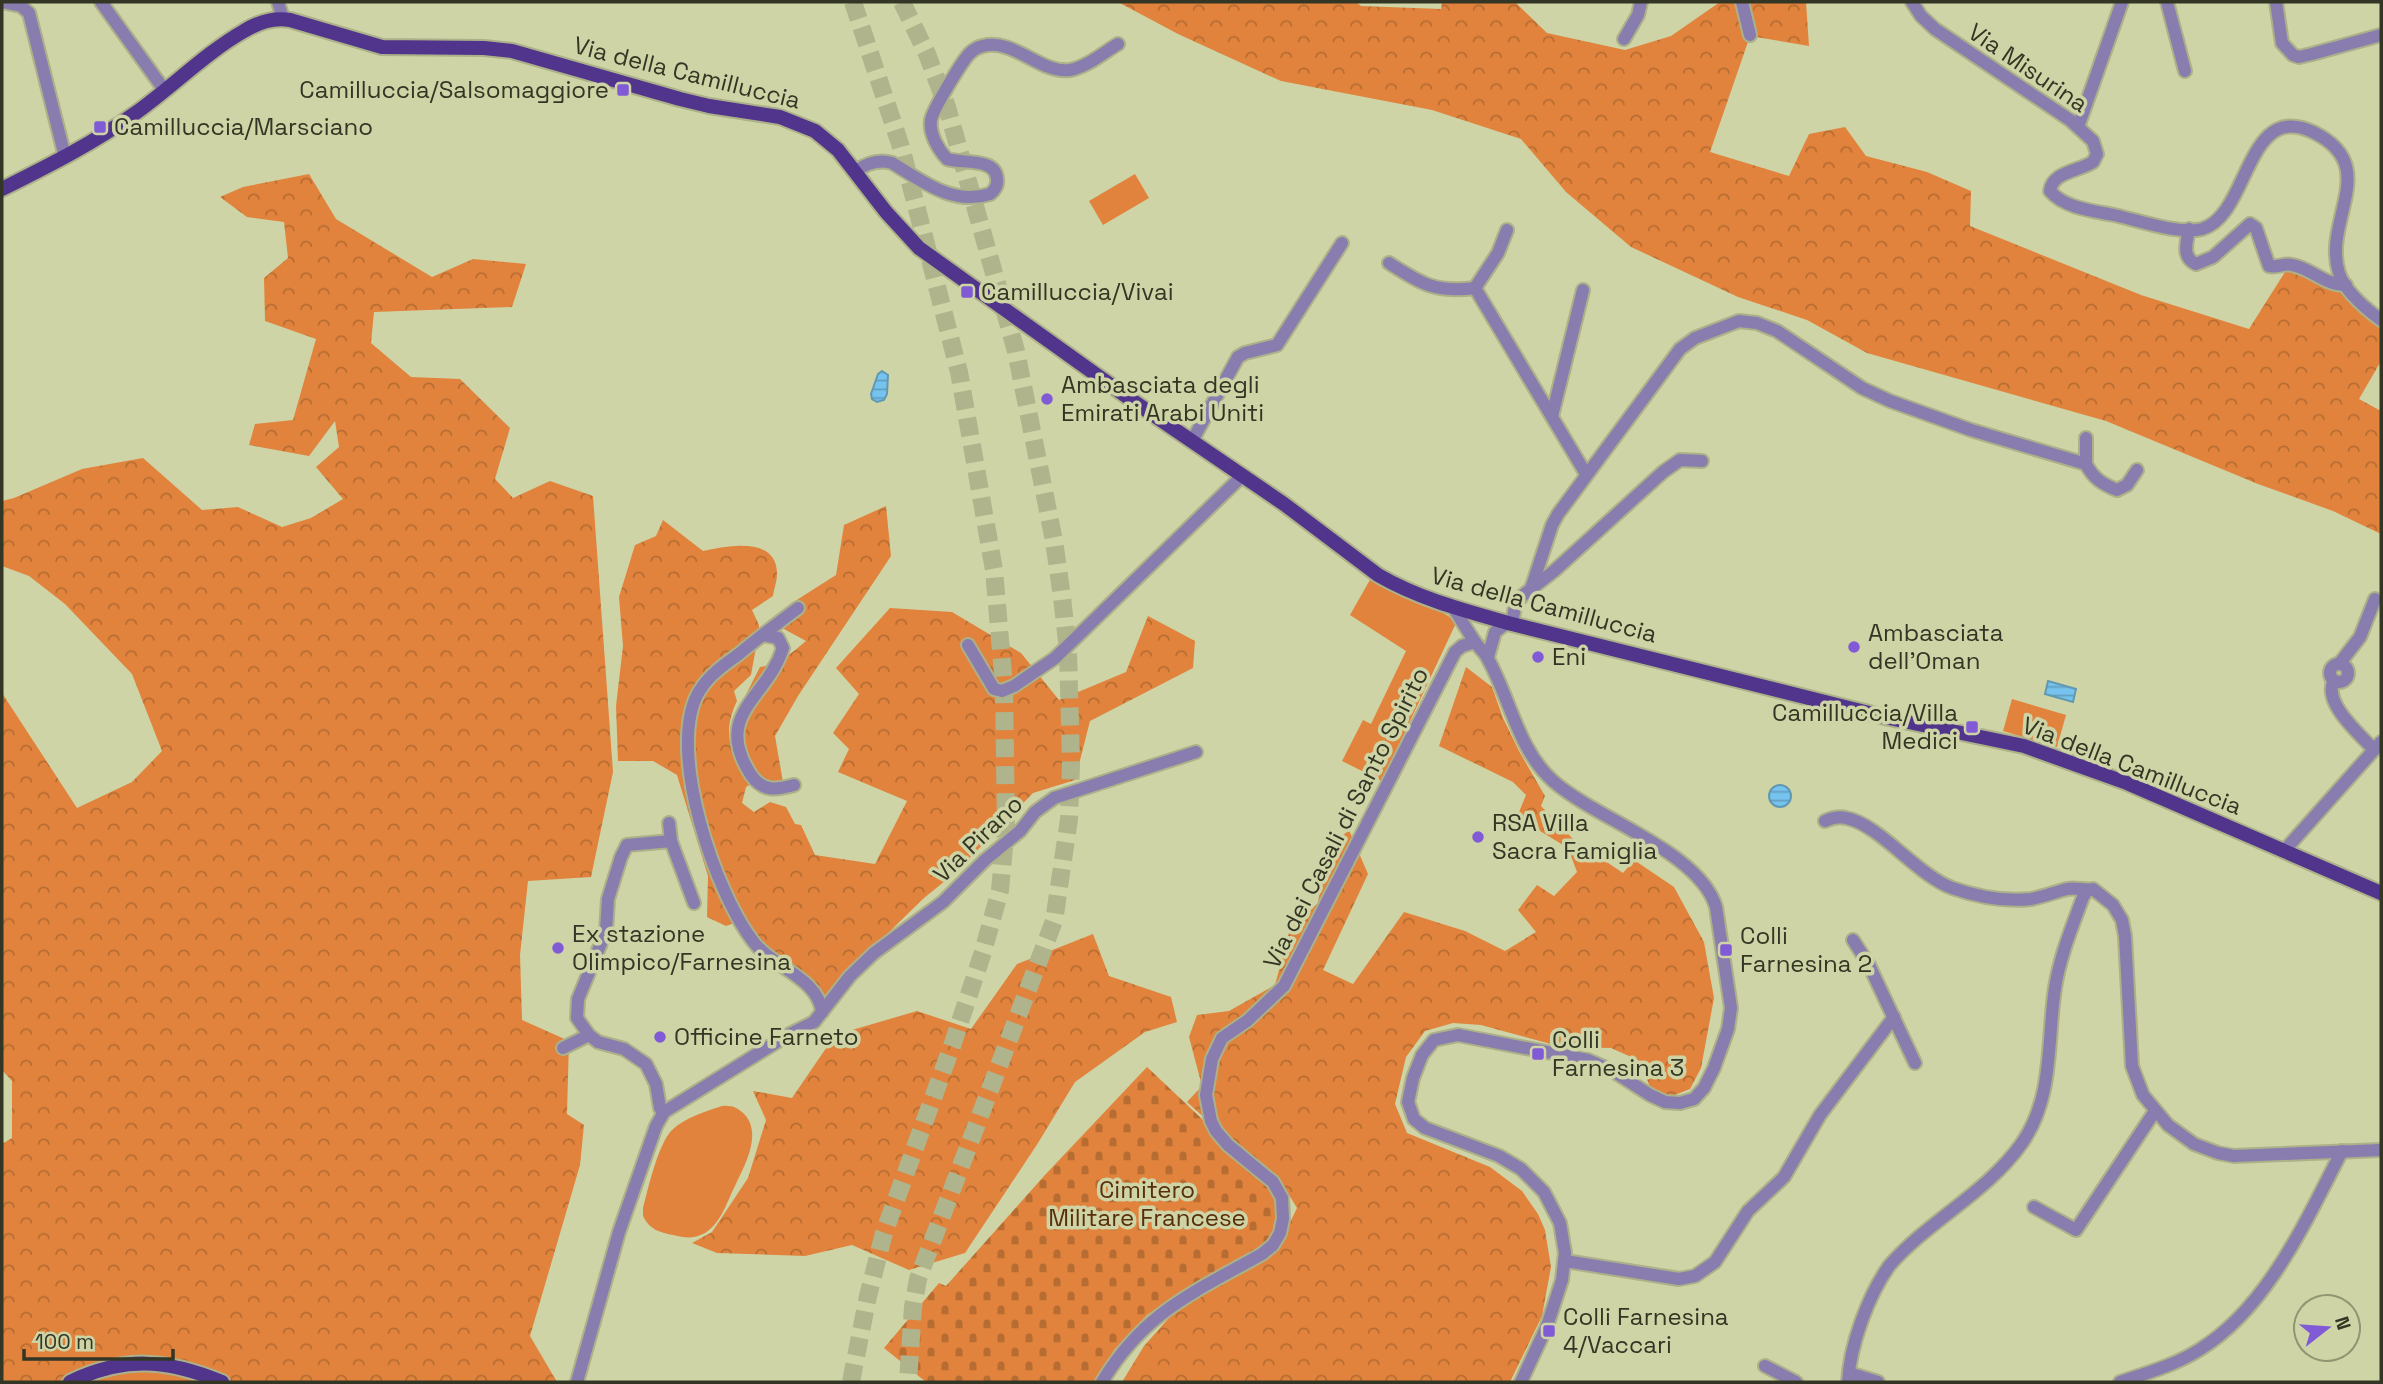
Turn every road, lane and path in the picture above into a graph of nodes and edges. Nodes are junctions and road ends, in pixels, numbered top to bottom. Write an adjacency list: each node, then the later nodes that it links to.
1 (2, 2): 18 (street)
2 (101, 2): 16 (street)
3 (278, 2): 10 (street)
4 (1640, 2): 13 (street)
5 (1742, 2): 11 (street)
6 (1912, 2): 17 (street, Via Misurina)
7 (2122, 2): 17 (street)
8 (2167, 2): 15 (street)
9 (2276, 2): 12 (street)
10 (283, 19): 16 (main road); 19 (main road, Via della Camilluccia)
11 (1750, 35)
12 (2381, 35)
13 (1624, 39)
14 (1118, 44): 19 (street)
15 (2185, 71)
16 (165, 91): 18 (main road)
17 (2078, 127): 21 (street, Via Misurina)
18 (65, 158): 20 (main road)
19 (856, 172): 31 (main road, Via della Camilluccia)
20 (2, 189)
21 (2189, 229): 25 (street); 25 (street, Via Misurina)
22 (1507, 230): 26 (street)
23 (1342, 243): 31 (street)
24 (1389, 263): 26 (street)
25 (2346, 285): 28 (street, Via Misurina)
26 (1475, 288): 29 (street)
27 (1583, 290): 29 (street)
28 (2381, 320)
29 (1552, 416): 35 (street)
30 (2086, 438): 33 (street)
31 (1192, 441): 36 (main road, Via della Camilluccia)
32 (1702, 461): 37 (street)
33 (2086, 464): 34 (street); 35 (street)
34 (2137, 470)
35 (1586, 474): 37 (street)
36 (1242, 475): 39 (main road, Via della Camilluccia); 44 (street)
37 (1531, 589): 41 (street)
38 (2375, 599): 46 (street)
39 (1452, 606): 41 (main road, Via della Camilluccia); 43 (street)
40 (798, 608): 42 (street)
41 (1510, 623): 45 (street); 52 (main road, Via della Camilluccia)
42 (763, 635): 48 (street); 57 (street)
43 (1475, 642): 45 (street); 73 (street, Via dei Casali di Santo Spirito)
44 (968, 645)
45 (1488, 657): 67 (street)
46 (2378, 746): 52 (street)
47 (1196, 751): 57 (street, Via Pirano)
48 (794, 785)
49 (1825, 821): 53 (street)
50 (668, 823): 51 (street)
51 (671, 841): 55 (street); 59 (street)
52 (2284, 851): 54 (main road, Via della Camilluccia)
53 (2087, 891): 62 (street); 69 (street)
54 (2381, 893)
55 (694, 903)
56 (1853, 940): 58 (street)
57 (822, 1012): 63 (street, Via Pirano)
58 (1894, 1017): 61 (street); 67 (street)
59 (589, 1035): 60 (street); 63 (street)
60 (563, 1048)
61 (1915, 1063)
62 (2155, 1111): 65 (street); 66 (street)
63 (663, 1112): 72 (street)
64 (2381, 1150): 65 (street)
65 (2342, 1151): 77 (street)
66 (2034, 1207)
67 (1565, 1261): 74 (street)
68 (1765, 1366): 75 (street)
69 (1849, 1378): 76 (street)
70 (70, 1382): 71 (main road)
71 (222, 1382)
72 (577, 1382)
73 (1102, 1382)
74 (1521, 1382)
75 (1796, 1382)
76 (1878, 1382)
77 (2120, 1382)

